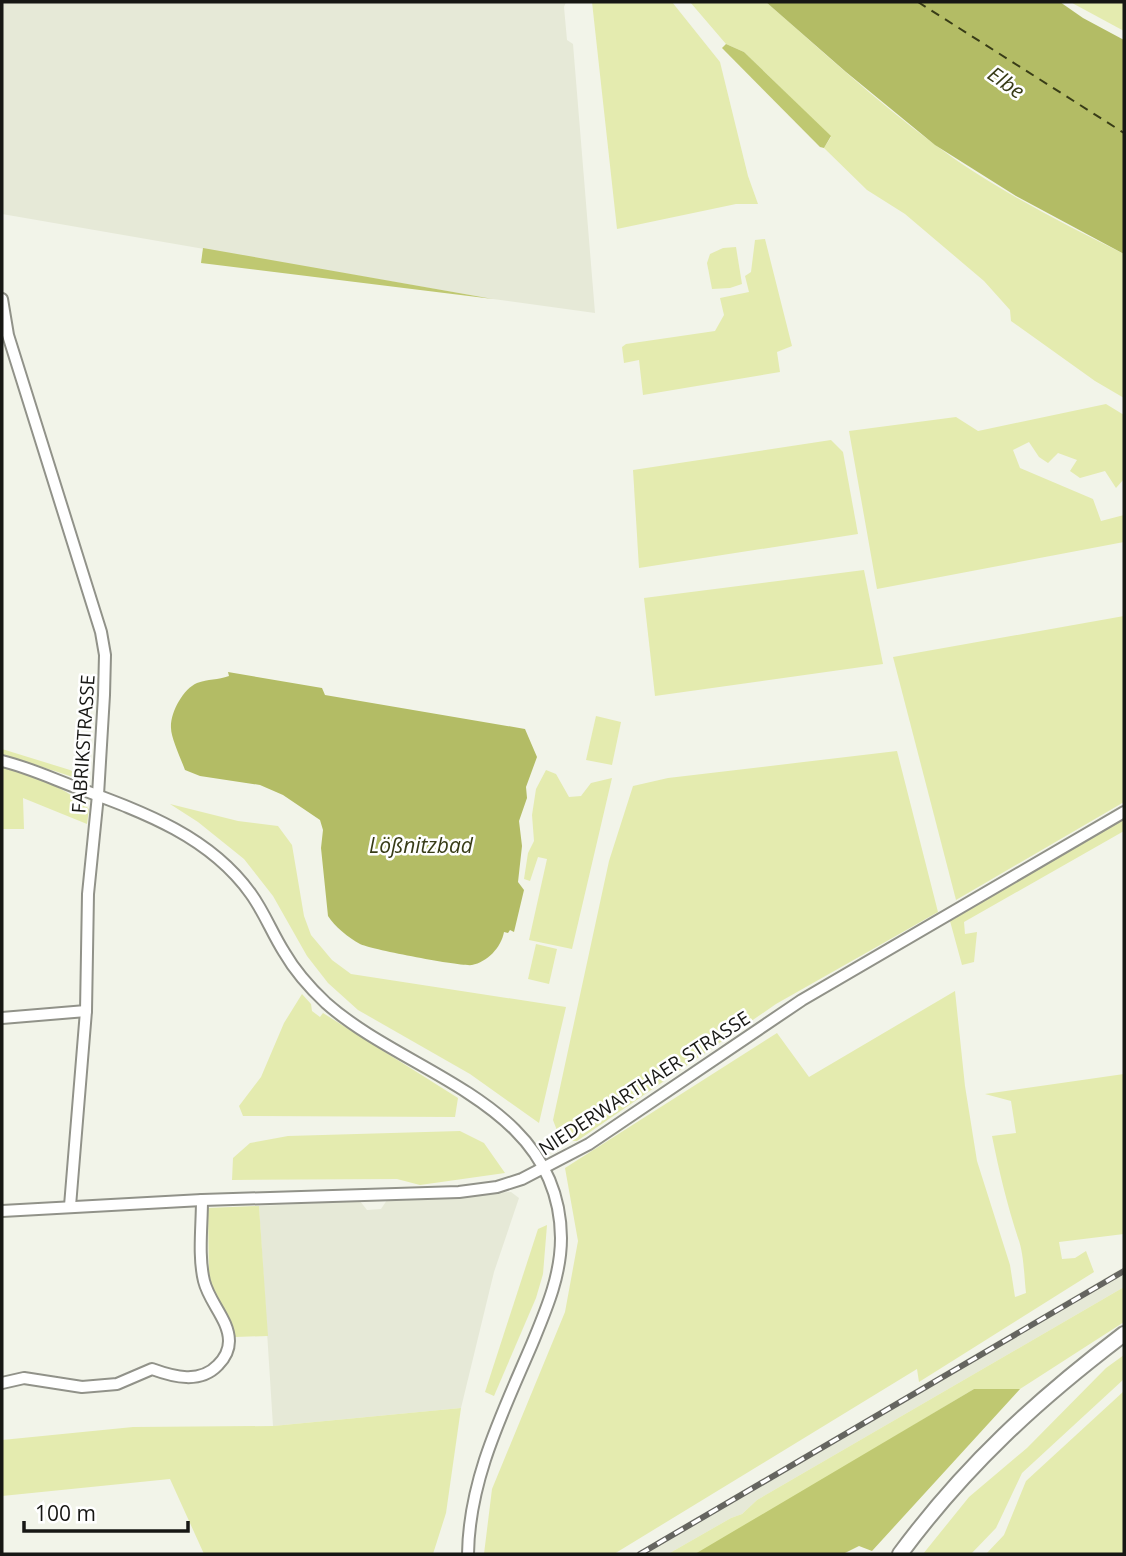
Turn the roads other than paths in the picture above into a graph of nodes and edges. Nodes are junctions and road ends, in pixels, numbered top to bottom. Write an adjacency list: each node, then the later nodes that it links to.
1 (2, 299): 3 (street, FABRIKSTRASSE)
2 (2, 761): 3 (street)
3 (98, 795): 5 (street, FABRIKSTRASSE); 7 (street)
4 (1124, 812): 7 (street, NIEDERWARTHAER STRASSE)
5 (86, 1011): 6 (street); 9 (street, FABRIKSTRASSE)
6 (2, 1018)
7 (543, 1169): 8 (street, NIEDERWARTHAER STRASSE); 13 (street)
8 (202, 1200): 9 (street, NIEDERWARTHAER STRASSE); 12 (street)
9 (70, 1206): 10 (street, NIEDERWARTHAER STRASSE)
10 (2, 1211)
11 (1124, 1334): 14 (main road)
12 (2, 1383)
13 (468, 1554)
14 (900, 1554)

